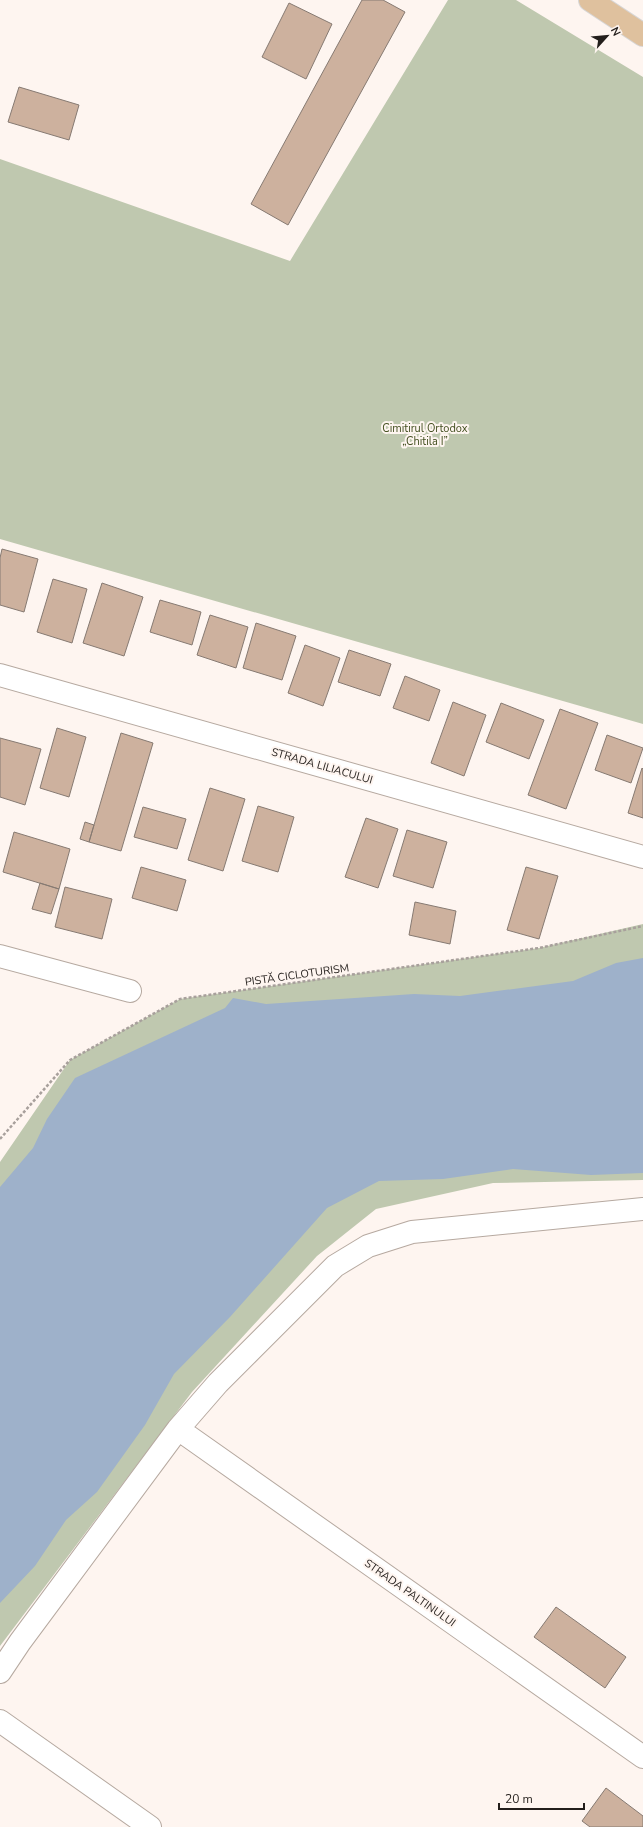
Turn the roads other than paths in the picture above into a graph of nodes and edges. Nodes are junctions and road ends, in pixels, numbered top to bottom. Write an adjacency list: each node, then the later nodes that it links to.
1 (590, 0): 2 (main road)
2 (643, 35)
3 (0, 675): 4 (street, STRADA LILIACULUI)
4 (643, 857)
5 (0, 956): 6 (street)
6 (130, 991)
7 (643, 1209): 8 (street)
8 (178, 1429): 9 (street); 11 (street, STRADA PALTINULUI)
9 (0, 1672)
10 (0, 1721): 12 (street)
11 (643, 1757)
12 (150, 1827)

